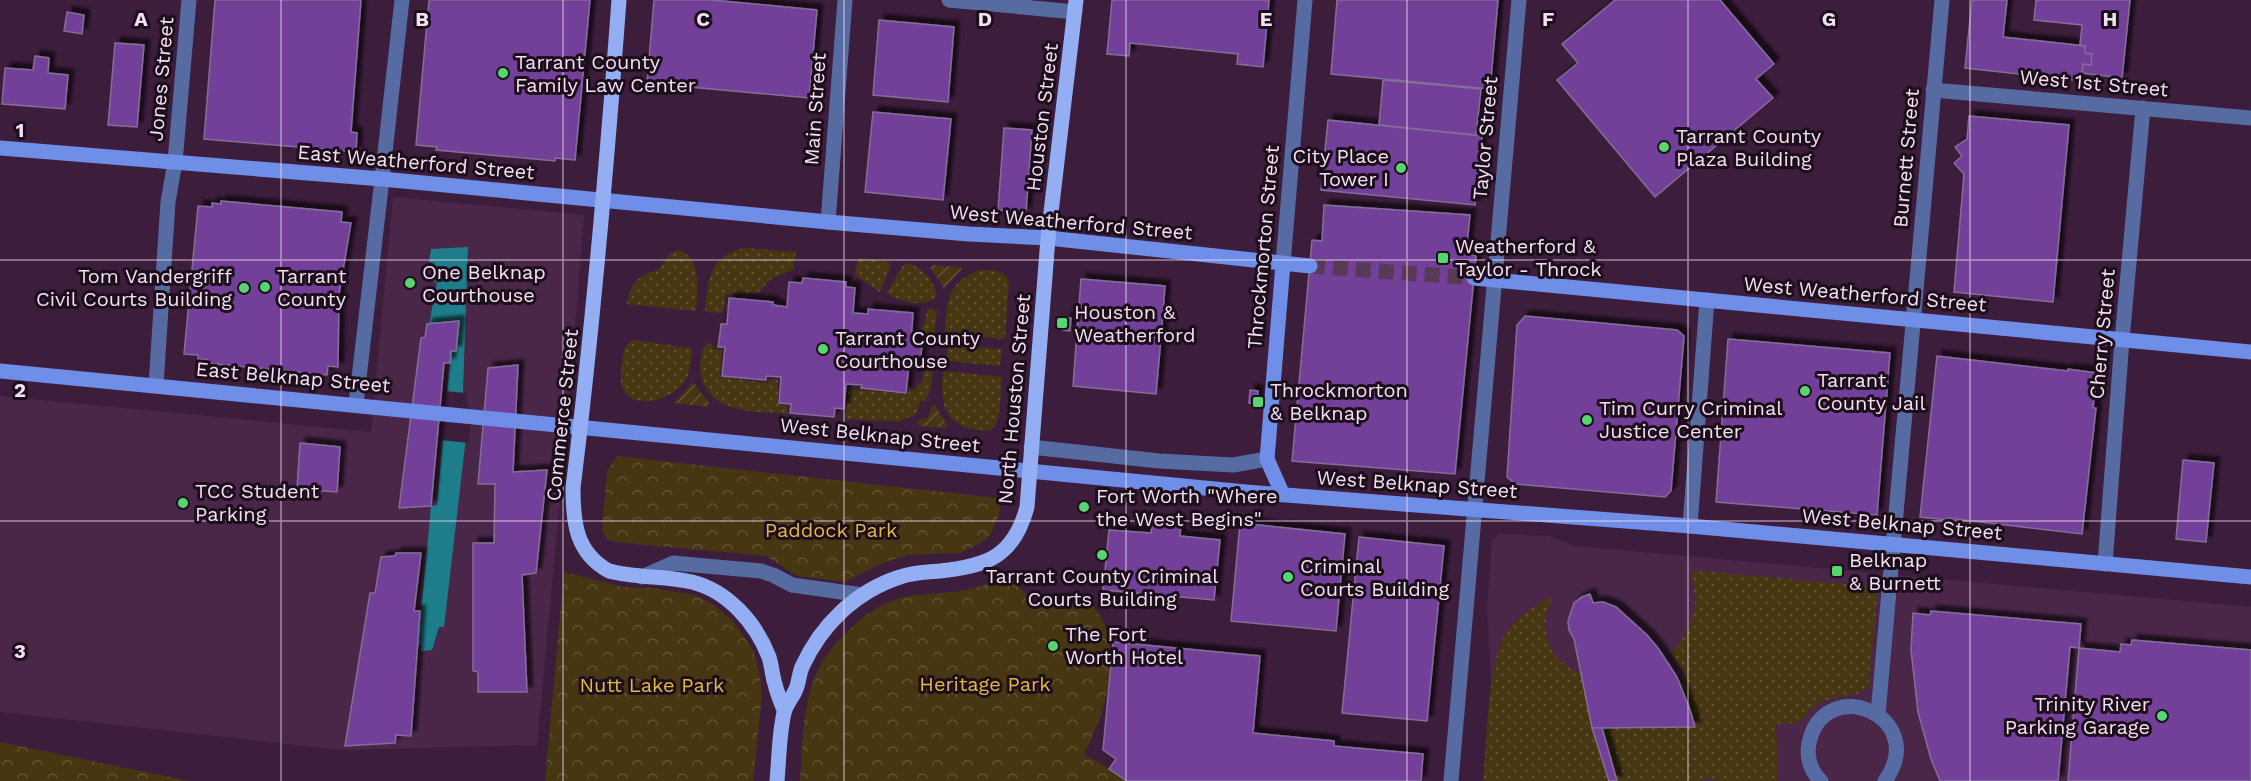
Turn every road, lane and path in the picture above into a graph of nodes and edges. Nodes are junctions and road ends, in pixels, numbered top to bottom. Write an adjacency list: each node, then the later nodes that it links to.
1 (189, 0): 14 (street, Jones Street)
2 (402, 0): 15 (street)
3 (620, 0): 16 (main road, Commerce Street)
4 (845, 0): 17 (street, Main Street)
5 (949, 0): 9 (street)
6 (1305, 0): 19 (street, Throckmorton Street)
7 (1519, 0): 22 (street, Taylor Street)
8 (1942, 0): 10 (street, Burnett Street)
9 (1075, 6): 18 (main road, Houston Street)
10 (1933, 90): 11 (street, West 1st Street); 24 (street, Burnett Street)
11 (2144, 108): 12 (street, West 1st Street); 25 (street, Cherry Street)
12 (2251, 118)
13 (0, 148): 14 (main road, East Weatherford Street)
14 (175, 162): 15 (main road, East Weatherford Street); 28 (street, Jones Street)
15 (382, 179): 16 (main road, East Weatherford Street); 29 (street)
16 (604, 201): 17 (main road, East Weatherford Street); 30 (main road, Commerce Street)
17 (828, 222): 18 (main road, West Weatherford Street)
18 (1048, 238): 19 (main road, West Weatherford Street); 31 (main road, North Houston Street)
19 (1283, 264): 20 (main road, West Weatherford Street); 32 (main road, Throckmorton Street)
20 (1310, 266)
21 (1474, 278): 22 (main road, West Weatherford Street)
22 (1493, 280): 23 (main road, West Weatherford Street); 35 (street, Taylor Street)
23 (1707, 300): 24 (main road, West Weatherford Street); 36 (street)
24 (1912, 320): 25 (main road, West Weatherford Street); 37 (street, Burnett Street)
25 (2122, 340): 26 (main road, West Weatherford Street); 38 (street, Cherry Street)
26 (2251, 352)
27 (0, 371): 28 (main road, East Belknap Street)
28 (156, 386): 29 (main road, East Belknap Street)
29 (356, 405): 30 (main road, East Belknap Street)
30 (581, 426): 33 (main road, West Belknap Street); 39 (main road, Commerce Street)
31 (1031, 447): 32 (street); 33 (main road, North Houston Street)
32 (1267, 459): 34 (main road, Throckmorton Street)
33 (1029, 472): 34 (main road, West Belknap Street); 41 (main road, North Houston Street)
34 (1283, 495): 35 (main road, West Belknap Street)
35 (1475, 509): 36 (main road, West Belknap Street); 45 (street, Taylor Street)
36 (1690, 526): 37 (main road, West Belknap Street)
37 (1892, 545): 38 (main road, West Belknap Street); 43 (street, Burnett Street)
38 (2105, 564): 40 (main road, West Belknap Street)
39 (642, 577): 41 (street); 42 (main road, Commerce Street)
40 (2251, 578)
41 (863, 595): 42 (main road, North Houston Street)
42 (784, 713): 44 (main road)
43 (1878, 714): 46 (street); 47 (street)
44 (777, 781)
45 (1451, 781)
46 (1821, 781)
47 (1885, 781)

